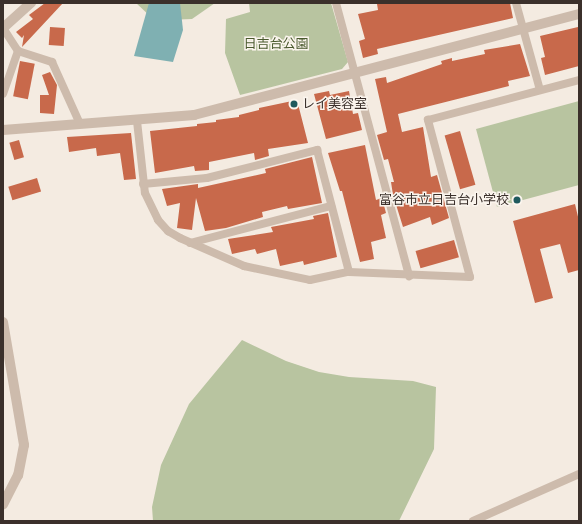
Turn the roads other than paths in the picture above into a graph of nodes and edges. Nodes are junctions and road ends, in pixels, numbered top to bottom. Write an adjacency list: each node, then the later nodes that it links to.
1 (31, 3): 5 (street)
2 (336, 3): 8 (street)
3 (516, 3): 6 (street)
4 (579, 14): 6 (street)
5 (3, 28): 7 (street)
6 (523, 30): 8 (street); 10 (street)
7 (18, 50): 11 (street); 13 (street)
8 (355, 74): 12 (street); 19 (street)
9 (579, 80): 10 (street)
10 (540, 90): 19 (street)
11 (3, 94)
12 (136, 121): 13 (street); 15 (street)
13 (80, 124): 14 (street)
14 (3, 130)
15 (143, 184): 16 (street); 17 (street)
16 (331, 206): 17 (street); 18 (street)
17 (190, 243): 18 (street)
18 (349, 272): 19 (street)
19 (409, 276)
20 (3, 322): 21 (street)
21 (8, 376): 23 (street)
22 (579, 474): 24 (street)
23 (3, 504)
24 (473, 521)

